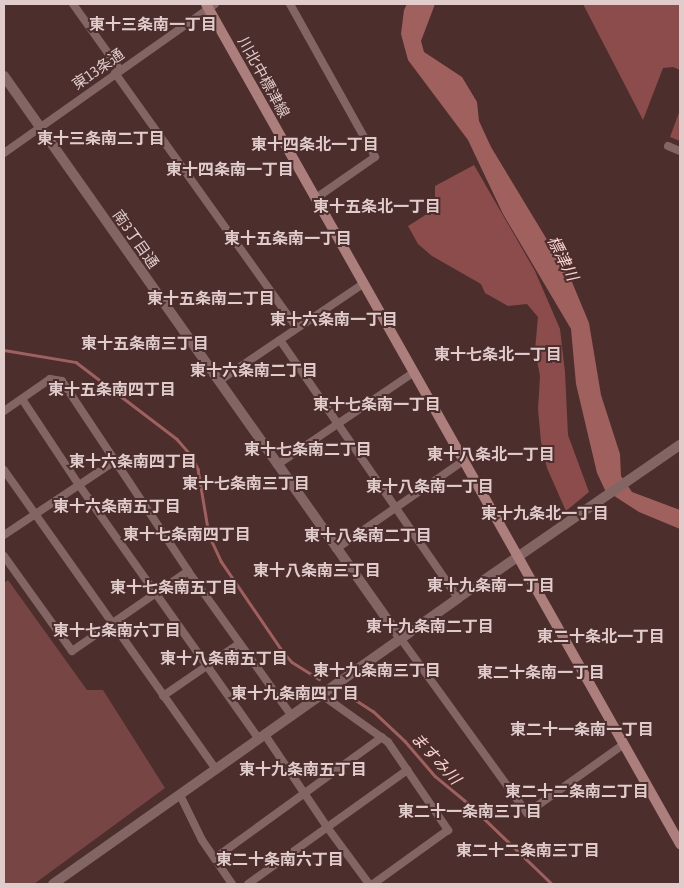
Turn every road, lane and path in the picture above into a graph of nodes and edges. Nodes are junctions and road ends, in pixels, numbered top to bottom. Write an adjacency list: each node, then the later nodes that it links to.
1 (73, 4): 4 (street)
2 (290, 4): 10 (street)
3 (210, 5): 4 (street, 東13条通); 10 (main road, 川北中標津線)
4 (118, 72): 6 (street, 東13条通); 12 (street)
5 (4, 76): 6 (street, 南3丁目通)
6 (40, 127): 9 (street, 東13条通); 15 (street, 南3丁目通)
7 (668, 146): 8 (street)
8 (680, 151)
9 (4, 152)
10 (316, 198): 11 (main road, 川北中標津線)
11 (362, 284): 12 (street); 14 (main road, 川北中標津線)
12 (297, 328): 13 (street)
13 (280, 340): 15 (street); 18 (street)
14 (413, 373): 18 (street); 20 (main road, 川北中標津線)
15 (219, 381): 22 (street, 南3丁目通)
16 (22, 399): 17 (street); 21 (street); 24 (street)
17 (4, 411)
18 (338, 423): 22 (street); 25 (street)
19 (680, 445): 30 (street)
20 (463, 460): 25 (street); 30 (main road, 川北中標津線)
21 (115, 461): 24 (street); 31 (street)
22 (277, 465): 28 (street, 南3丁目通)
23 (4, 470): 26 (street)
24 (79, 485): 26 (street); 32 (street)
25 (397, 507): 28 (street); 33 (street)
26 (34, 515): 27 (street); 34 (street)
27 (4, 535)
28 (336, 549): 35 (street, 南3丁目通)
29 (4, 556): 34 (street)
30 (517, 557): 33 (street); 43 (main road, 川北中標津線)
31 (188, 571): 32 (street); 36 (street)
32 (155, 593): 34 (street); 37 (street)
33 (458, 598): 35 (street)
34 (112, 623): 39 (street)
35 (401, 639): 38 (street); 43 (street)
36 (240, 643): 37 (street); 40 (street)
37 (208, 666): 39 (street); 41 (street)
38 (322, 694): 40 (street); 42 (street)
39 (163, 696): 44 (street)
40 (292, 716): 41 (street)
41 (262, 737): 44 (street); 46 (street)
42 (382, 737): 45 (street); 46 (street)
43 (624, 744): 49 (main road, 川北中標津線)
44 (216, 769): 47 (street)
45 (407, 770): 48 (street); 54 (street)
46 (304, 793): 48 (street); 50 (street)
47 (180, 794): 50 (street); 51 (street)
48 (327, 827): 53 (street); 54 (street)
49 (680, 844)
50 (215, 858): 52 (street)
51 (53, 884)
52 (232, 884)
53 (248, 884)
54 (371, 884)

